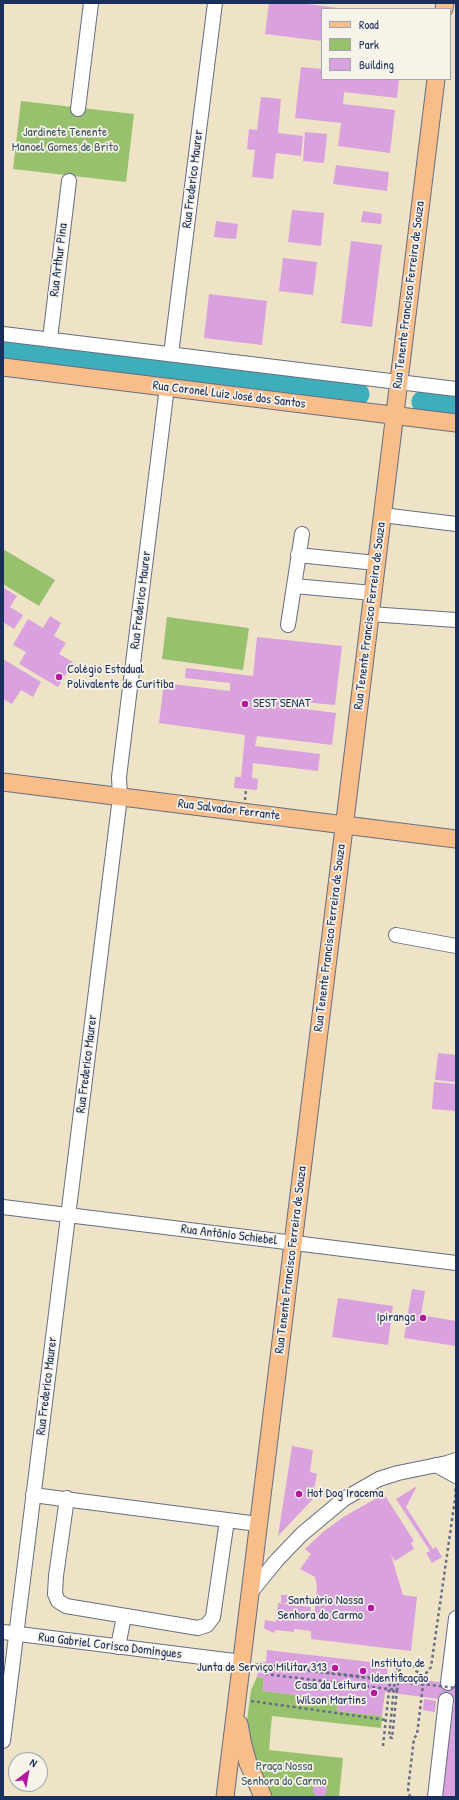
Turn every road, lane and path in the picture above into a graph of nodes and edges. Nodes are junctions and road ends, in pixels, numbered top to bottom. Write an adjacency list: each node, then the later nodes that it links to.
1 (91, 3): 4 (street)
2 (215, 3): 8 (street, Rua Frederico Maurer)
3 (436, 80): 10 (main road, Rua Tenente Francisco Ferreira de Souza)
4 (78, 109)
5 (69, 181): 7 (street, Rua Arthur Pina)
6 (3, 334): 7 (street)
7 (50, 339): 8 (street)
8 (171, 354): 10 (street)
9 (3, 367): 11 (main road, Rua Coronel Luiz José dos Santos)
10 (399, 382): 12 (street); 13 (main road, Rua Tenente Francisco Ferreira de Souza)
11 (167, 387): 13 (main road, Rua Coronel Luiz José dos Santos); 26 (street, Rua Frederico Maurer)
12 (456, 389)
13 (395, 415): 14 (main road, Rua Coronel Luiz José dos Santos); 15 (main road, Rua Tenente Francisco Ferreira de Souza)
14 (456, 423)
15 (382, 515): 16 (street); 19 (main road, Rua Tenente Francisco Ferreira de Souza)
16 (456, 524)
17 (302, 534): 18 (street)
18 (298, 555): 19 (street); 20 (street)
19 (376, 563): 21 (main road, Rua Tenente Francisco Ferreira de Souza)
20 (294, 586): 21 (street); 24 (street)
21 (373, 593): 22 (main road, Rua Tenente Francisco Ferreira de Souza)
22 (370, 614): 23 (street); 27 (main road, Rua Tenente Francisco Ferreira de Souza)
23 (456, 620)
24 (288, 625)
25 (3, 782): 26 (main road, Rua Salvador Ferrante)
26 (120, 797): 27 (main road, Rua Salvador Ferrante); 32 (street, Rua Frederico Maurer)
27 (344, 825): 28 (main road, Rua Salvador Ferrante); 33 (main road, Rua Tenente Francisco Ferreira de Souza)
28 (456, 839)
29 (396, 935): 30 (street)
30 (456, 946)
31 (3, 1206): 32 (street, Rua Antônio Schiebel)
32 (68, 1215): 33 (street, Rua Antônio Schiebel); 38 (street, Rua Frederico Maurer)
33 (293, 1243): 34 (street, Rua Antônio Schiebel); 41 (main road, Rua Tenente Francisco Ferreira de Souza)
34 (456, 1263)
35 (456, 1460): 36 (street)
36 (436, 1465): 37 (street); 42 (street)
37 (455, 1480): 51 (path)
38 (34, 1495): 39 (street); 45 (street, Rua Frederico Maurer)
39 (66, 1498): 40 (street); 43 (street)
40 (227, 1520): 41 (street); 43 (street)
41 (258, 1524): 42 (main road, Rua Tenente Francisco Ferreira de Souza)
42 (250, 1593): 47 (main road, Rua Tenente Francisco Ferreira de Souza)
43 (124, 1616): 46 (street)
44 (456, 1618): 55 (street)
45 (10, 1633): 46 (street, Rua Gabriel Corisco Domingues); 60 (street, Rua Frederico Maurer)
46 (118, 1647): 47 (street, Rua Gabriel Corisco Domingues)
47 (250, 1663): 48 (path); 57 (main road); 62 (main road, Rua Tenente Francisco Ferreira de Souza)
48 (266, 1665): 52 (path); 53 (path, bridge)
49 (414, 1665): 51 (path)
50 (265, 1674): 56 (path, bridge)
51 (424, 1676): 54 (path)
52 (390, 1681): 53 (path); 59 (path)
53 (397, 1681): 54 (path); 55 (path, bridge); 56 (path, bridge); 56 (path)
54 (423, 1685): 64 (path)
55 (452, 1686)
56 (398, 1690)
57 (239, 1699): 59 (path); 63 (main road)
58 (446, 1700): 65 (street)
59 (386, 1720): 61 (path)
60 (3, 1741)
61 (383, 1746)
62 (225, 1797)
63 (263, 1797)
64 (410, 1797)
65 (435, 1797)

